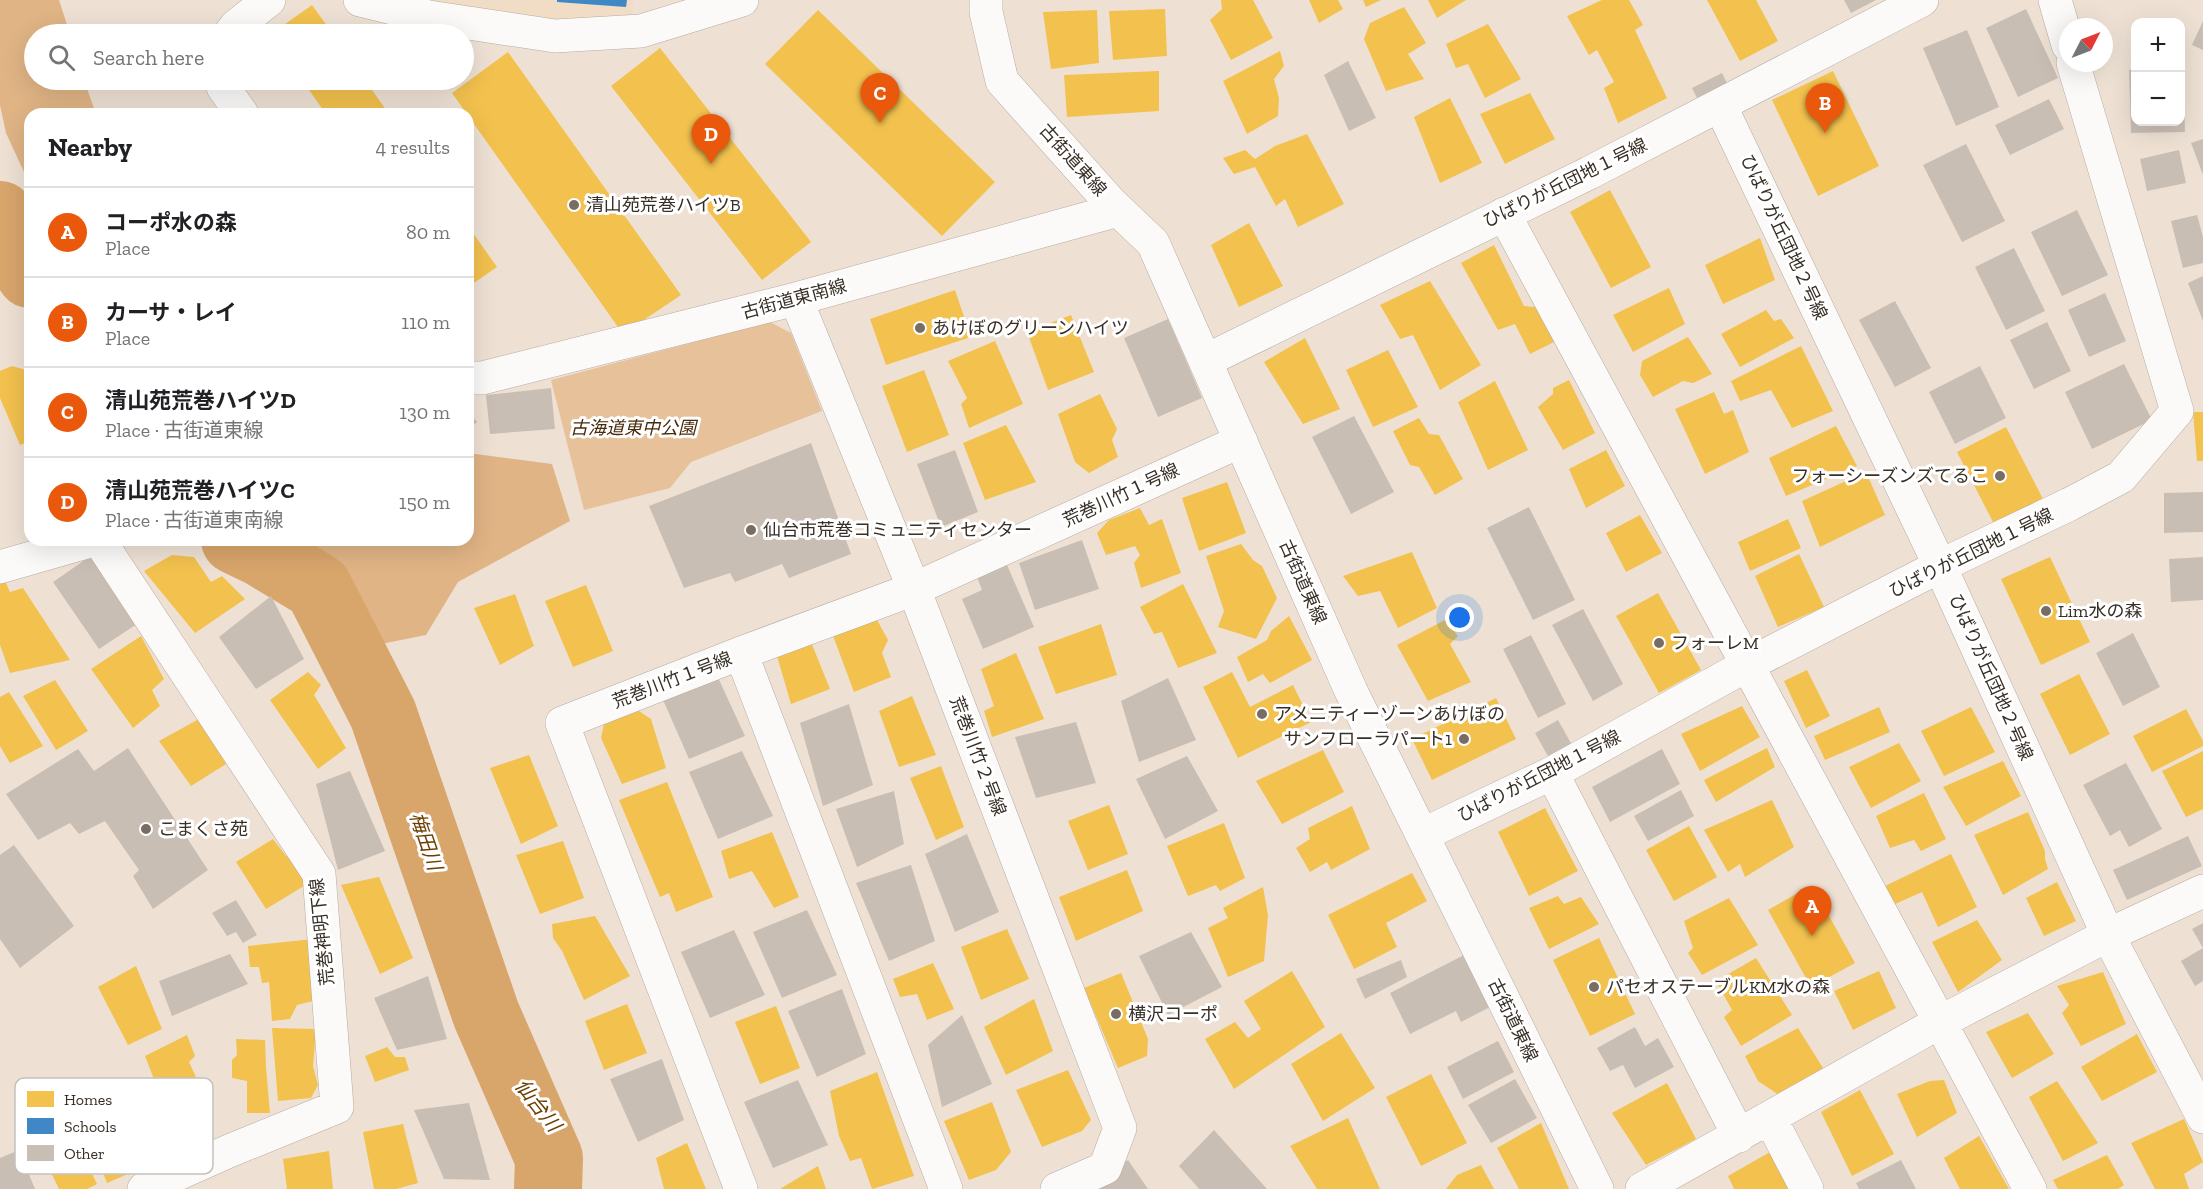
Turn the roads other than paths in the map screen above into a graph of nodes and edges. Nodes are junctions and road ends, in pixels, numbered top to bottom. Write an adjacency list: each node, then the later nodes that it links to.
1 (269, 0): 8 (street)
2 (360, 0): 3 (street)
3 (742, 0)
4 (986, 0): 13 (street, 古街道東線)
5 (1922, 0): 11 (street, ひばりが丘団地１号線)
6 (2055, 0): 7 (street)
7 (2060, 18)
8 (239, 24)
9 (2076, 72): 21 (street, ひばりが丘団地１号線)
10 (225, 90): 12 (street)
11 (1720, 105): 14 (street, ひばりが丘団地１号線); 21 (street, ひばりが丘団地２号線)
12 (238, 108)
13 (1118, 210): 15 (street, 古街道東南線); 16 (street, 古街道東線)
14 (1504, 214): 16 (street, ひばりが丘団地１号線); 25 (street)
15 (796, 299): 17 (street, 古街道東南線); 23 (street, 荒巻川竹２号線)
16 (1205, 361): 18 (street, 古街道東線)
17 (474, 377)
18 (1241, 441): 23 (street, 荒巻川竹１号線); 27 (street, 古街道東線)
19 (73, 546): 22 (street)
20 (103, 546): 34 (street, 荒巻神明下線)
21 (1940, 566): 25 (street, ひばりが丘団地１号線); 29 (street, ひばりが丘団地２号線)
22 (0, 567)
23 (915, 589): 24 (street, 荒巻川竹１号線); 39 (street, 荒巻川竹２号線)
24 (741, 653): 37 (street, 荒巻川竹１号線); 38 (street)
25 (1747, 665): 26 (street, ひばりが丘団地１号線); 30 (street)
26 (1552, 773): 27 (street, ひばりが丘団地１号線); 33 (street)
27 (1422, 835): 40 (street, 古街道東線)
28 (2203, 891): 29 (street)
29 (2108, 935): 30 (street); 31 (street, ひばりが丘団地２号線)
30 (1940, 1022): 32 (street); 43 (street)
31 (2203, 1117)
32 (1770, 1118): 33 (street); 42 (street)
33 (1739, 1136): 41 (street)
34 (213, 1158)
35 (178, 1174): 36 (street, 荒巻神明下線)
36 (144, 1189)
37 (741, 1189)
38 (946, 1189)
39 (1057, 1189)
40 (1597, 1189)
41 (1642, 1189)
42 (1807, 1189)
43 (2030, 1189)

